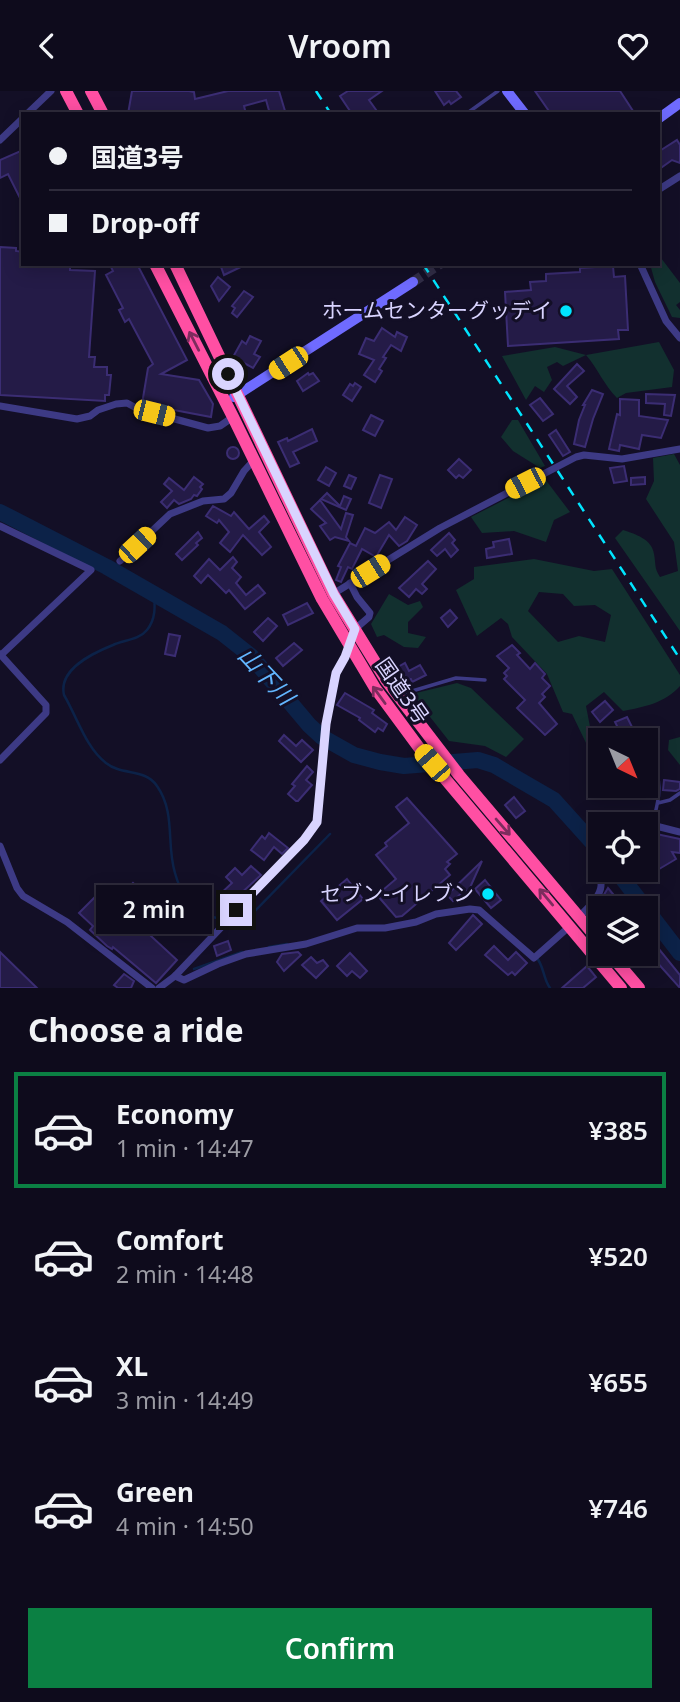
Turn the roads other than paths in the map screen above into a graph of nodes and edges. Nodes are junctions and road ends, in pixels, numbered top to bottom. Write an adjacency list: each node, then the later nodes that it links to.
1 (51, 91): 7 (street)
2 (66, 91): 8 (highway)
3 (90, 91): 9 (highway)
4 (498, 91): 10 (lane)
5 (507, 91): 11 (main road)
6 (680, 103): 12 (main road)
7 (29, 112)
8 (77, 112)
9 (102, 112)
10 (469, 112)
11 (523, 112)
12 (660, 118)
13 (21, 120): 14 (street)
14 (0, 140)
15 (680, 176): 16 (street)
16 (660, 189)
17 (156, 266): 22 (highway, 国道3号, one-way to 17)
18 (176, 266): 22 (highway, 国道3号)
19 (641, 266): 21 (street)
20 (413, 282): 22 (main road)
21 (680, 338)
22 (232, 398): 24 (highway, 国道3号); 30 (highway, 国道3号)
23 (0, 406): 24 (street)
24 (233, 417): 26 (highway, 国道3号)
25 (680, 449): 29 (street)
26 (254, 460): 28 (street); 32 (highway, 国道3号)
27 (0, 526): 33 (street)
28 (120, 561)
29 (350, 583): 30 (street); 31 (street)
30 (334, 594): 31 (highway, 国道3号)
31 (355, 629): 32 (street); 35 (highway, 国道3号)
32 (349, 646): 45 (highway, 国道3号, one-way to 32); 48 (street)
33 (1, 654): 36 (street)
34 (485, 680): 35 (lane)
35 (397, 696): 45 (highway, 国道3号, one-way to 45)
36 (0, 760)
37 (680, 793): 39 (lane)
38 (657, 798): 39 (lane)
39 (657, 803): 40 (lane)
40 (654, 812)
41 (658, 828): 42 (street)
42 (680, 832)
43 (0, 846): 50 (street)
44 (601, 882): 45 (street)
45 (575, 921): 46 (highway, 国道3号); 49 (street); 52 (highway, 国道3号)
46 (588, 932)
47 (620, 966): 53 (highway)
48 (175, 976): 49 (street); 51 (street)
49 (185, 984)
50 (152, 988)
51 (159, 988)
52 (621, 988)
53 (639, 988)

